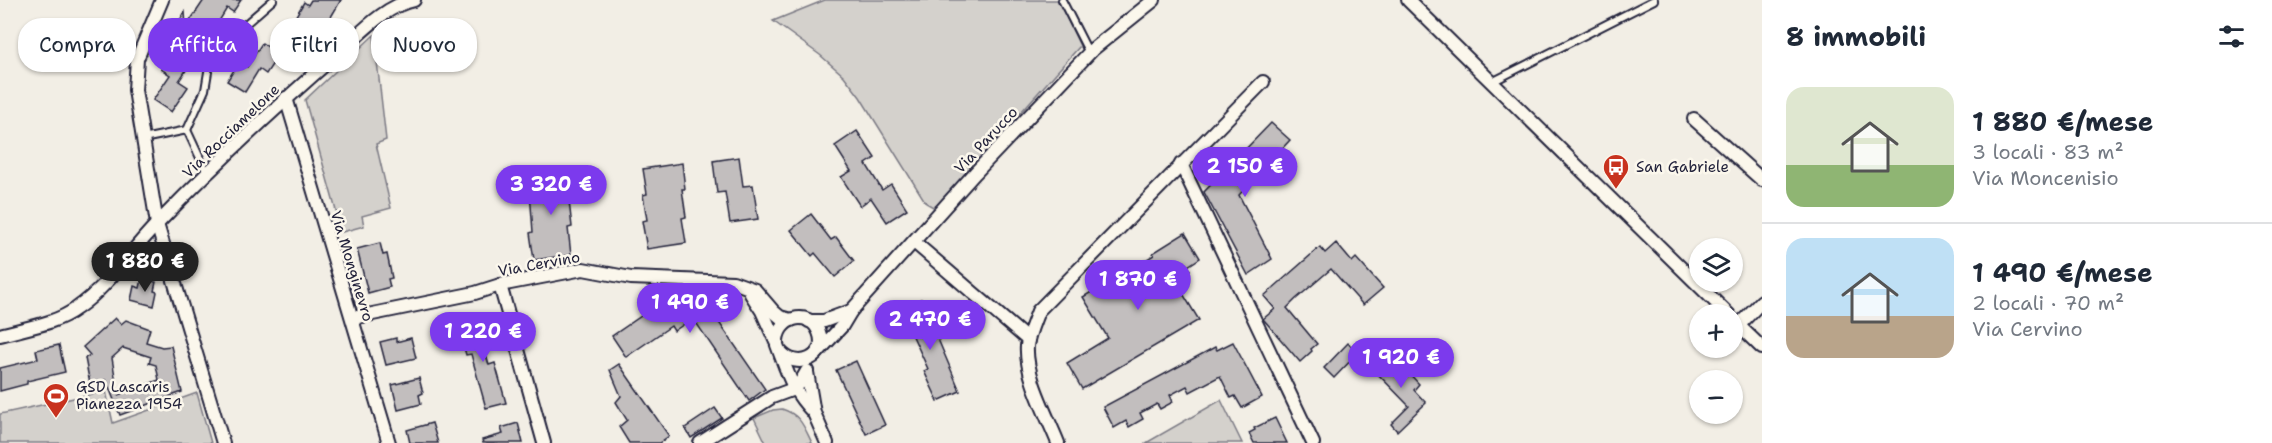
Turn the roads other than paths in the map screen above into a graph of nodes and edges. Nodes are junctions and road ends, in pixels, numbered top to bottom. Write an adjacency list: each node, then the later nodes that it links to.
1 (162, 0): 14 (street)
2 (273, 0): 13 (lane)
3 (414, 0): 11 (street, Via Rocciamelone)
4 (1062, 0): 8 (lane)
5 (1154, 0): 8 (street, Via Parucco)
6 (1408, 0): 10 (street)
7 (1654, 0): 10 (lane)
8 (1089, 53): 19 (street, Via Parucco)
9 (1263, 82): 15 (street)
10 (1492, 82): 23 (street)
11 (286, 98): 16 (street, Via Rocciamelone); 26 (street, Via Monginevro)
12 (1694, 119): 17 (street)
13 (187, 130): 14 (lane); 16 (lane)
14 (143, 139): 18 (street)
15 (1181, 164): 31 (street); 46 (street)
16 (207, 175): 18 (street, Via Rocciamelone)
17 (1762, 180)
18 (157, 224): 30 (street, Via Rocciamelone); 40 (street)
19 (914, 242): 24 (street, Via Parucco); 31 (street)
20 (733, 282): 21 (street, Via Cervino); 27 (street, Via Cervino); 32 (street)
21 (500, 285): 26 (street, Via Cervino); 42 (street)
22 (1762, 302): 25 (street)
23 (1718, 304)
24 (852, 311): 28 (street); 34 (street, Via Parucco)
25 (1743, 317)
26 (352, 318): 41 (street, Via Monginevro)
27 (790, 320): 28 (street); 32 (street)
28 (809, 321): 34 (street)
29 (1743, 329): 33 (street)
30 (0, 335)
31 (1028, 340): 45 (street)
32 (778, 347): 34 (street); 35 (street)
33 (1762, 348)
34 (814, 355): 36 (street)
35 (786, 368): 37 (street); 38 (street)
36 (807, 371): 37 (street); 39 (street)
37 (793, 388): 38 (street); 39 (street)
38 (772, 397): 39 (street); 43 (street)
39 (814, 413): 44 (street)
40 (223, 443)
41 (389, 443)
42 (544, 443)
43 (700, 443)
44 (827, 443)
45 (1058, 443)
46 (1313, 443)

